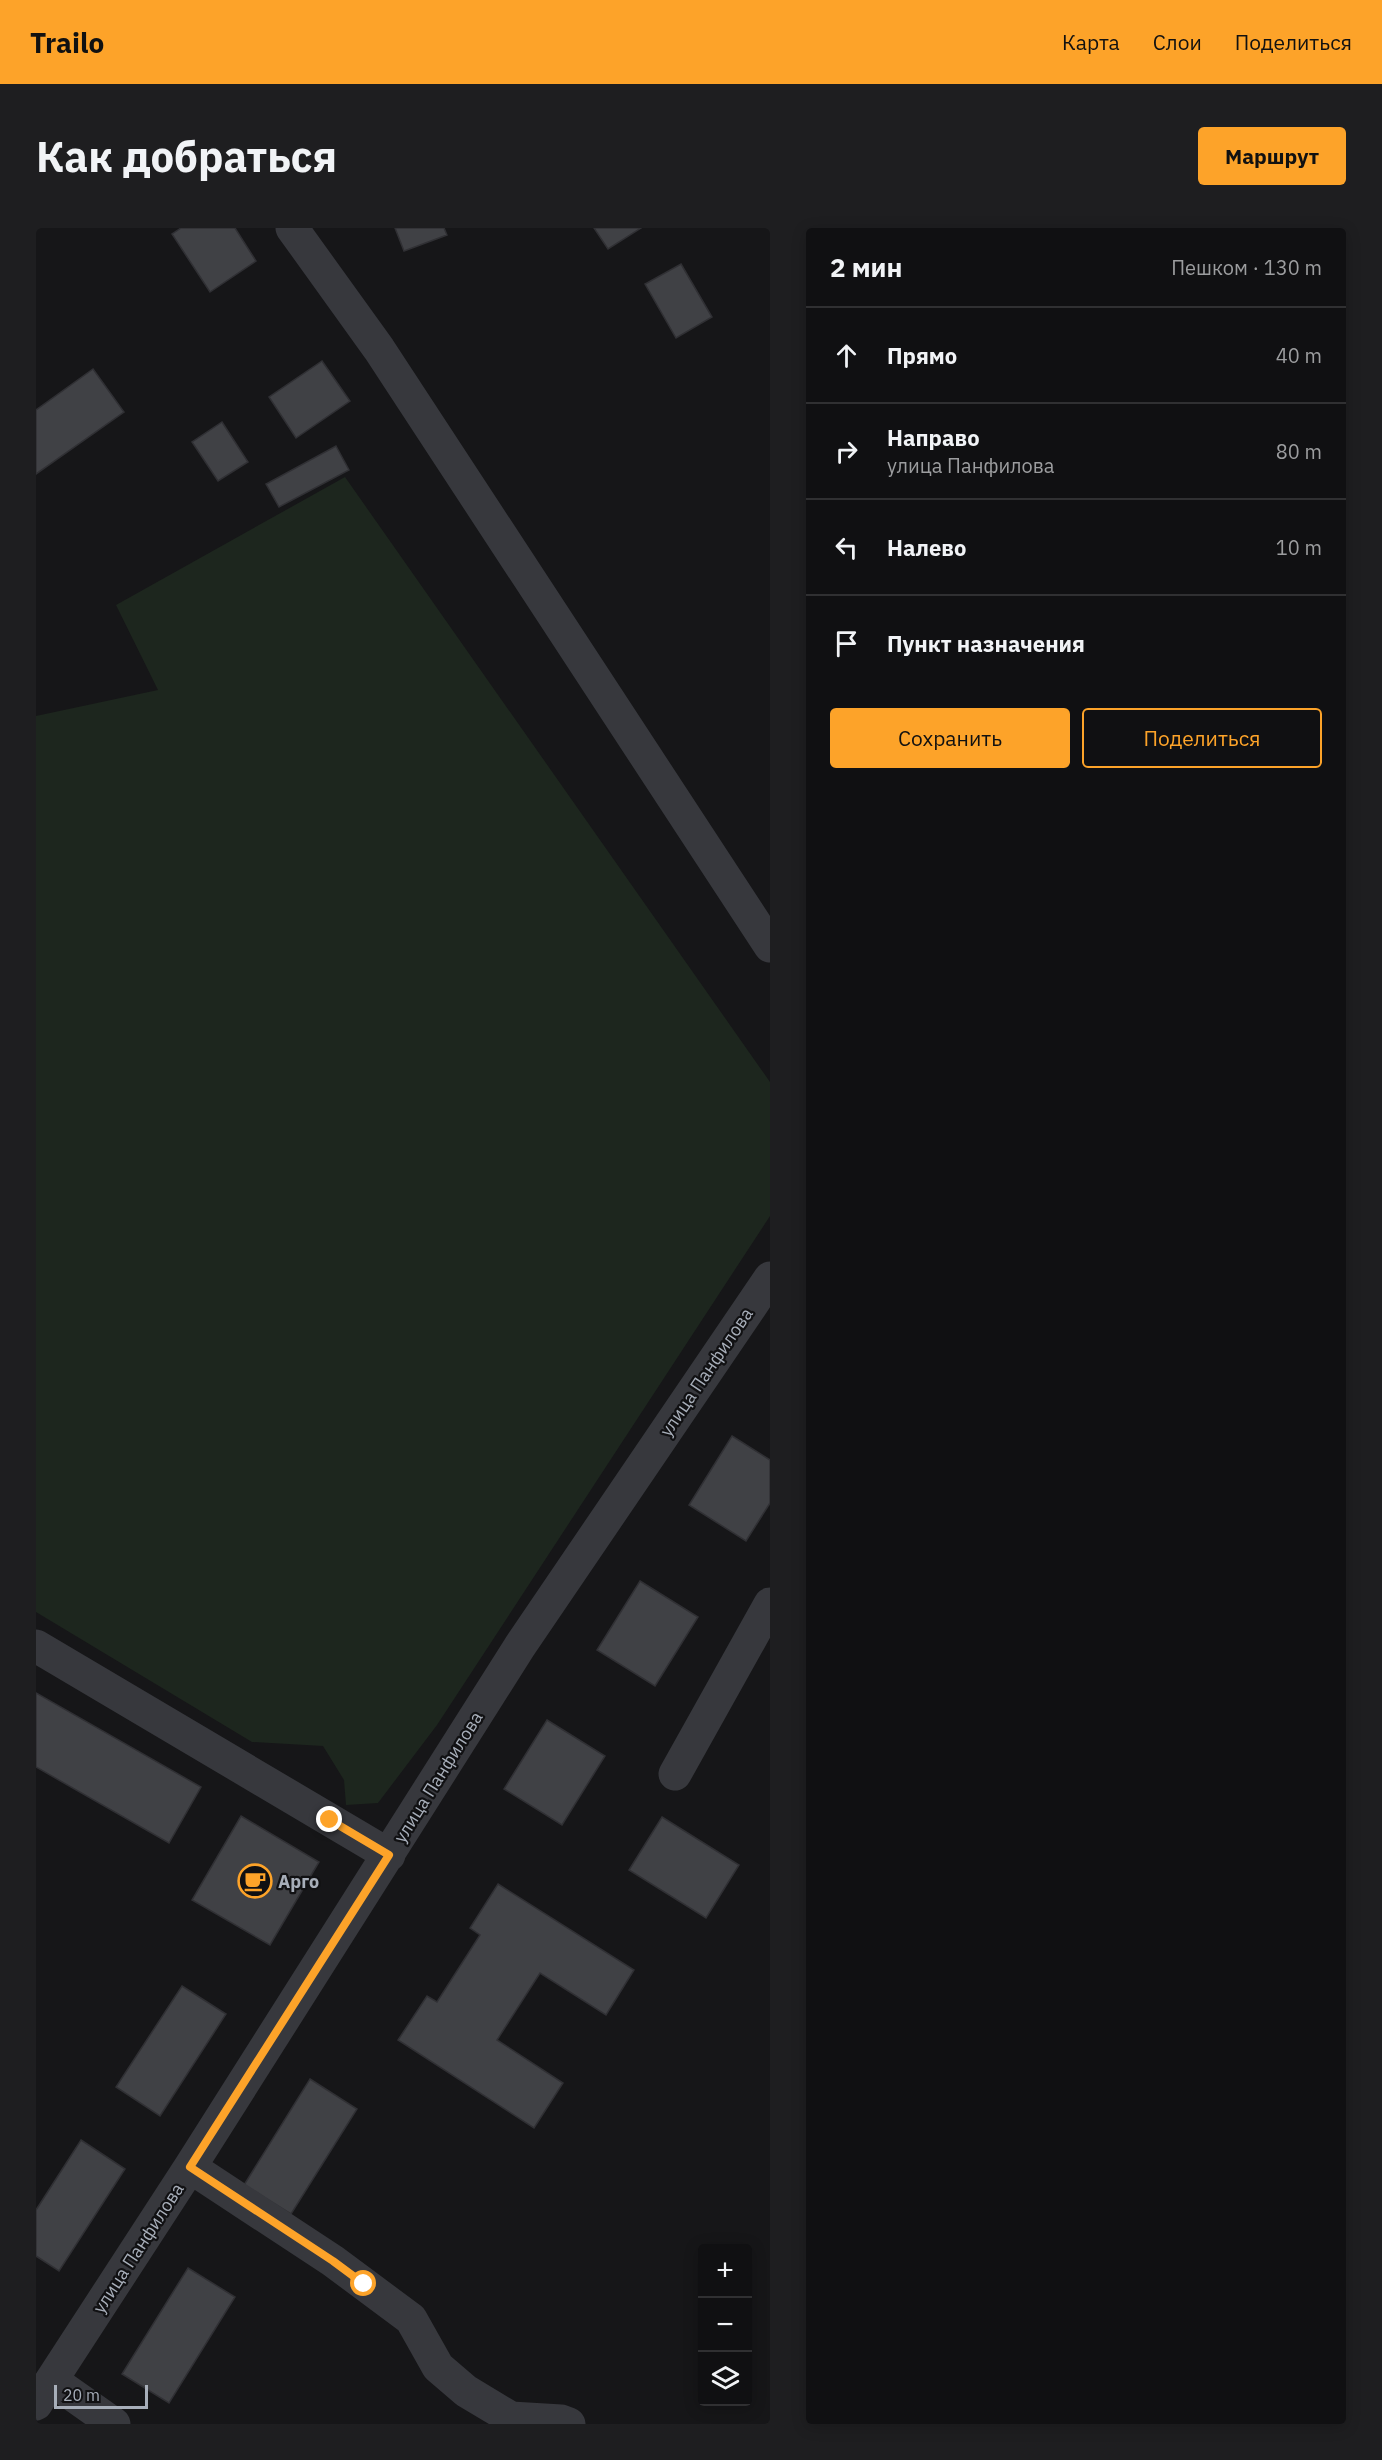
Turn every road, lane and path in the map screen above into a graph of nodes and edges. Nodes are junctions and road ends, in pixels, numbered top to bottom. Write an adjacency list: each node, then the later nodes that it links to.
1 (292, 228): 2 (street)
2 (770, 946)
3 (770, 1278): 7 (street, улица Панфилова)
4 (770, 1604): 6 (street)
5 (36, 1646): 7 (street)
6 (675, 1774)
7 (389, 1855): 8 (street, улица Панфилова)
8 (190, 2167): 9 (street, улица Панфилова); 11 (street)
9 (44, 2392): 10 (street)
10 (114, 2424)
11 (569, 2424)

